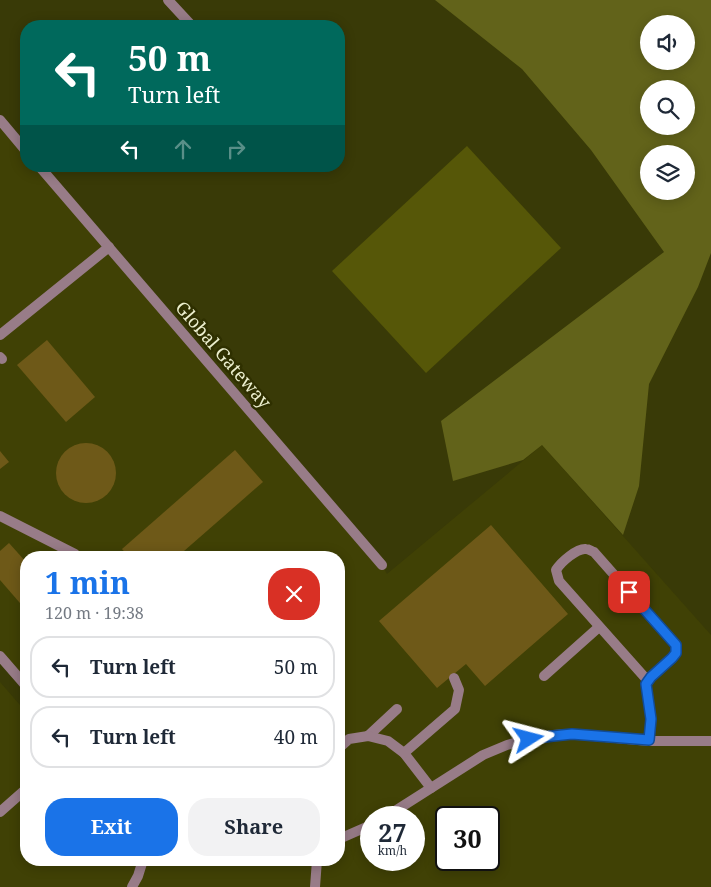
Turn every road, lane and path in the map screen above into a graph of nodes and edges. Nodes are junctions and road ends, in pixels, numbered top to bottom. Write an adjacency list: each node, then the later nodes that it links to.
1 (168, 0): 2 (street)
2 (186, 20)
3 (0, 120): 4 (street)
4 (20, 144)
5 (45, 172): 6 (street, Global Gateway)
6 (108, 247): 7 (street); 10 (street, Global Gateway)
7 (0, 335)
8 (0, 516): 9 (street)
9 (69, 551)
10 (382, 565)
11 (599, 627): 13 (street); 16 (street); 16 (street)
12 (0, 656): 15 (street)
13 (544, 676)
14 (454, 678): 22 (street)
15 (20, 679)
16 (648, 681): 19 (street)
17 (397, 709): 18 (street)
18 (368, 736): 21 (street); 22 (street)
19 (649, 740): 20 (street); 23 (street)
20 (711, 741)
21 (345, 743)
22 (404, 753): 23 (street)
23 (431, 788): 25 (street)
24 (20, 794): 26 (street)
25 (403, 806)
26 (0, 812)
27 (360, 830): 28 (street)
28 (345, 836)
29 (141, 866): 31 (street)
30 (317, 866): 32 (street)
31 (132, 887)
32 (315, 887)

